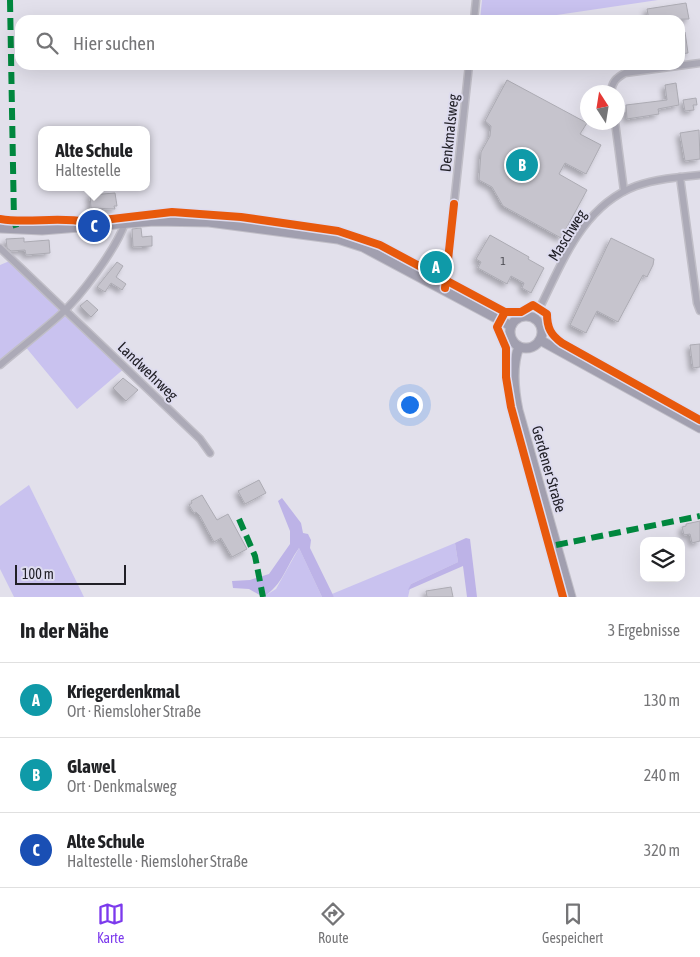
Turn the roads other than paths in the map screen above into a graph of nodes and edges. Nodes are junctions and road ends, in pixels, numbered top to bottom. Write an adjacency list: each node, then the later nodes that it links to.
1 (476, 0): 2 (street)
2 (474, 15)
3 (700, 63): 4 (street)
4 (685, 65)
5 (468, 70): 12 (street, Denkmalsweg)
6 (648, 70): 7 (street)
7 (612, 85)
8 (616, 130): 11 (street)
9 (700, 174): 10 (street, Maschweg)
10 (680, 177): 11 (street, Maschweg); 17 (street)
11 (624, 191): 18 (street, Maschweg)
12 (454, 204)
13 (125, 223): 14 (main road); 16 (street); 19 (main road)
14 (0, 228)
15 (0, 248): 16 (street, Landwehrweg)
16 (66, 309): 22 (street); 24 (street, Landwehrweg)
17 (700, 311)
18 (534, 319): 19 (main road); 20 (main road)
19 (511, 326): 21 (main road)
20 (540, 340): 21 (main road); 23 (main road)
21 (519, 347): 25 (main road, Gerdener Straße)
22 (0, 364)
23 (700, 428)
24 (210, 453)
25 (570, 597)

